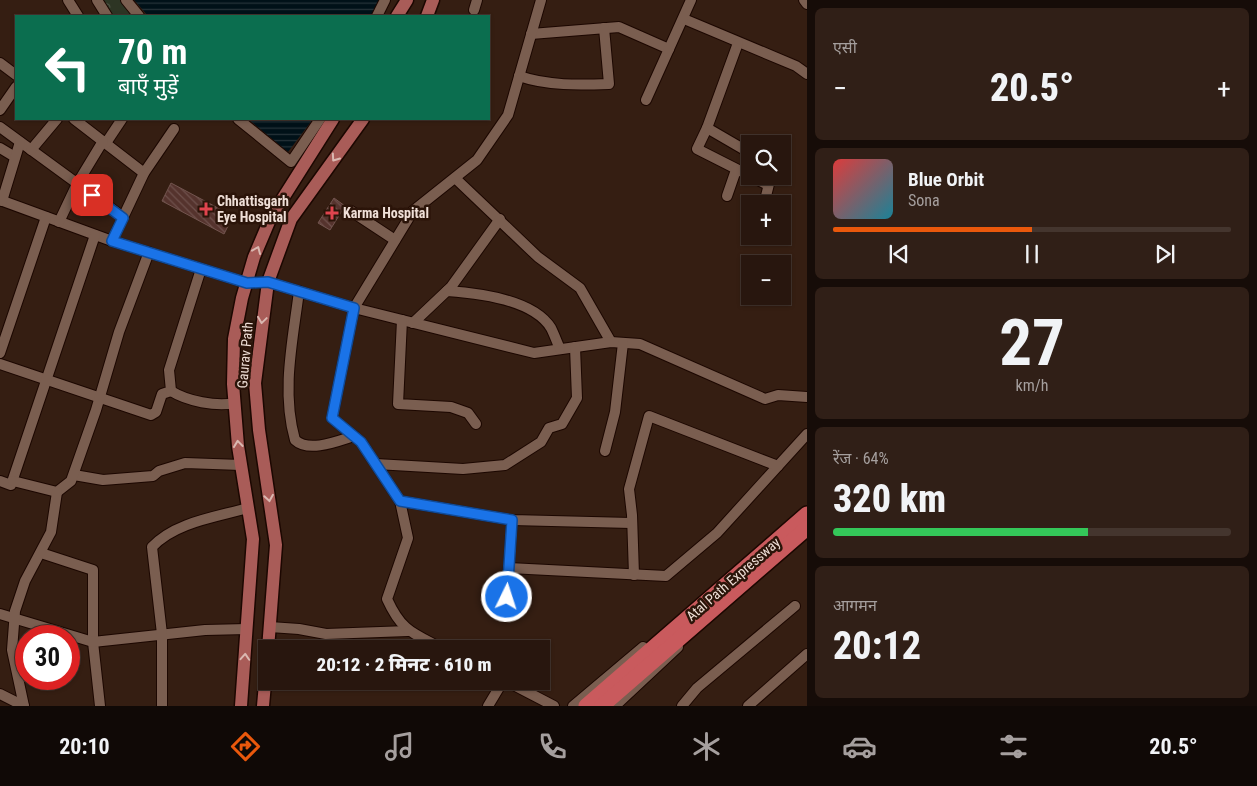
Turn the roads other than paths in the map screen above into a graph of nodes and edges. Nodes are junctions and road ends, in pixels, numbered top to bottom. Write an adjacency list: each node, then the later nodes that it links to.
1 (68, 0): 11 (street)
2 (97, 0): 12 (street)
3 (126, 0): 13 (street)
4 (385, 0): 14 (street)
5 (407, 0): 15 (main road)
6 (433, 0): 16 (main road)
7 (541, 0): 19 (street)
8 (691, 0): 17 (street)
9 (804, 0): 10 (street)
10 (807, 4)
11 (77, 15)
12 (106, 15)
13 (138, 15)
14 (378, 15)
15 (398, 15)
16 (427, 15)
17 (684, 19): 20 (street); 21 (street)
18 (604, 28): 19 (street); 21 (street); 25 (street)
19 (531, 34): 25 (street)
20 (738, 43): 24 (street); 37 (street)
21 (669, 49): 27 (street)
22 (0, 63): 23 (street)
23 (15, 74)
24 (807, 74)
25 (519, 76): 48 (street)
26 (15, 88): 28 (street)
27 (646, 100)
28 (0, 110)
29 (56, 120): 43 (street)
30 (75, 120): 40 (street)
31 (121, 120): 40 (street)
32 (239, 120): 33 (street)
33 (319, 120)
34 (332, 120): 63 (main road, one-way to 34)
35 (362, 120): 62 (main road, Gaurav Path, one-way to 62)
36 (0, 127): 39 (street)
37 (707, 128): 42 (street); 45 (street)
38 (174, 129): 47 (street)
39 (20, 142): 43 (street); 44 (street)
40 (104, 142): 47 (street); 49 (street)
41 (0, 148): 44 (street)
42 (741, 148)
43 (31, 150): 49 (street)
44 (15, 157): 51 (street)
45 (736, 170): 46 (street); 50 (street)
46 (741, 172)
47 (144, 173): 54 (street)
48 (455, 178): 55 (street); 58 (street)
49 (77, 184): 54 (street); 56 (street)
50 (727, 196)
51 (1, 200): 53 (street)
52 (351, 211): 58 (street)
53 (46, 217): 56 (street); 72 (street)
54 (123, 218): 59 (street)
55 (500, 220): 64 (street); 68 (street)
56 (59, 222): 57 (street)
57 (95, 235): 59 (street); 74 (street)
58 (395, 240): 66 (street)
59 (112, 241): 60 (street)
60 (149, 252): 61 (street); 77 (street)
61 (202, 269): 63 (street); 75 (street)
62 (268, 282): 63 (street); 65 (street); 104 (main road, Gaurav Path, one-way to 104)
63 (247, 283): 78 (main road)
64 (447, 291): 67 (street); 71 (street)
65 (299, 292): 66 (street); 81 (street)
66 (354, 308): 67 (street); 81 (street)
67 (408, 322): 71 (street); 79 (street)
68 (611, 342): 69 (street); 70 (street)
69 (623, 343): 76 (street); 82 (street)
70 (575, 347): 71 (street); 83 (street)
71 (560, 349)
72 (0, 353)
73 (0, 364): 74 (street)
74 (46, 380): 77 (street); 88 (street)
75 (171, 391): 77 (street); 78 (street)
76 (807, 397)
77 (99, 399): 86 (street)
78 (235, 403): 84 (main road, one-way to 78)
79 (476, 424)
80 (807, 434): 85 (street)
81 (354, 436): 83 (street)
82 (605, 451)
83 (376, 464): 90 (street)
84 (241, 465): 86 (street); 91 (main road)
85 (778, 466): 94 (street); 98 (street)
86 (74, 474): 89 (street)
87 (0, 481): 88 (street)
88 (13, 481): 89 (street)
89 (57, 492): 96 (street)
90 (400, 501): 93 (street); 106 (street)
91 (248, 508): 105 (main road); 107 (street)
92 (807, 514): 102 (highway, Atal Path Expressway)
93 (512, 520): 94 (street); 97 (street)
94 (631, 523): 98 (street)
95 (807, 528): 102 (highway, Atal Path Expressway)
96 (41, 553): 103 (street); 110 (street)
97 (509, 568): 98 (street); 100 (street)
98 (634, 575)
99 (795, 606): 127 (street)
100 (506, 611)
101 (0, 614): 103 (street)
102 (701, 615): 111 (highway, Atal Path Expressway); 123 (street); 126 (street)
103 (14, 619): 110 (street); 116 (street)
104 (270, 627): 106 (street); 108 (main road, Gaurav Path)
105 (247, 629): 107 (street); 119 (main road, one-way to 105)
106 (408, 631): 109 (street)
107 (162, 634): 110 (street); 118 (street)
108 (269, 640)
109 (426, 640)
110 (93, 642): 117 (street)
111 (662, 648): 124 (highway); 125 (highway)
112 (807, 654): 128 (street)
113 (264, 690): 120 (main road)
114 (498, 690): 121 (street)
115 (522, 690): 122 (street)
116 (1, 693)
117 (100, 706)
118 (162, 706)
119 (242, 706)
120 (263, 706)
121 (488, 706)
122 (554, 706)
123 (573, 706)
124 (586, 706)
125 (602, 706)
126 (616, 706)
127 (682, 706)
128 (748, 706)

